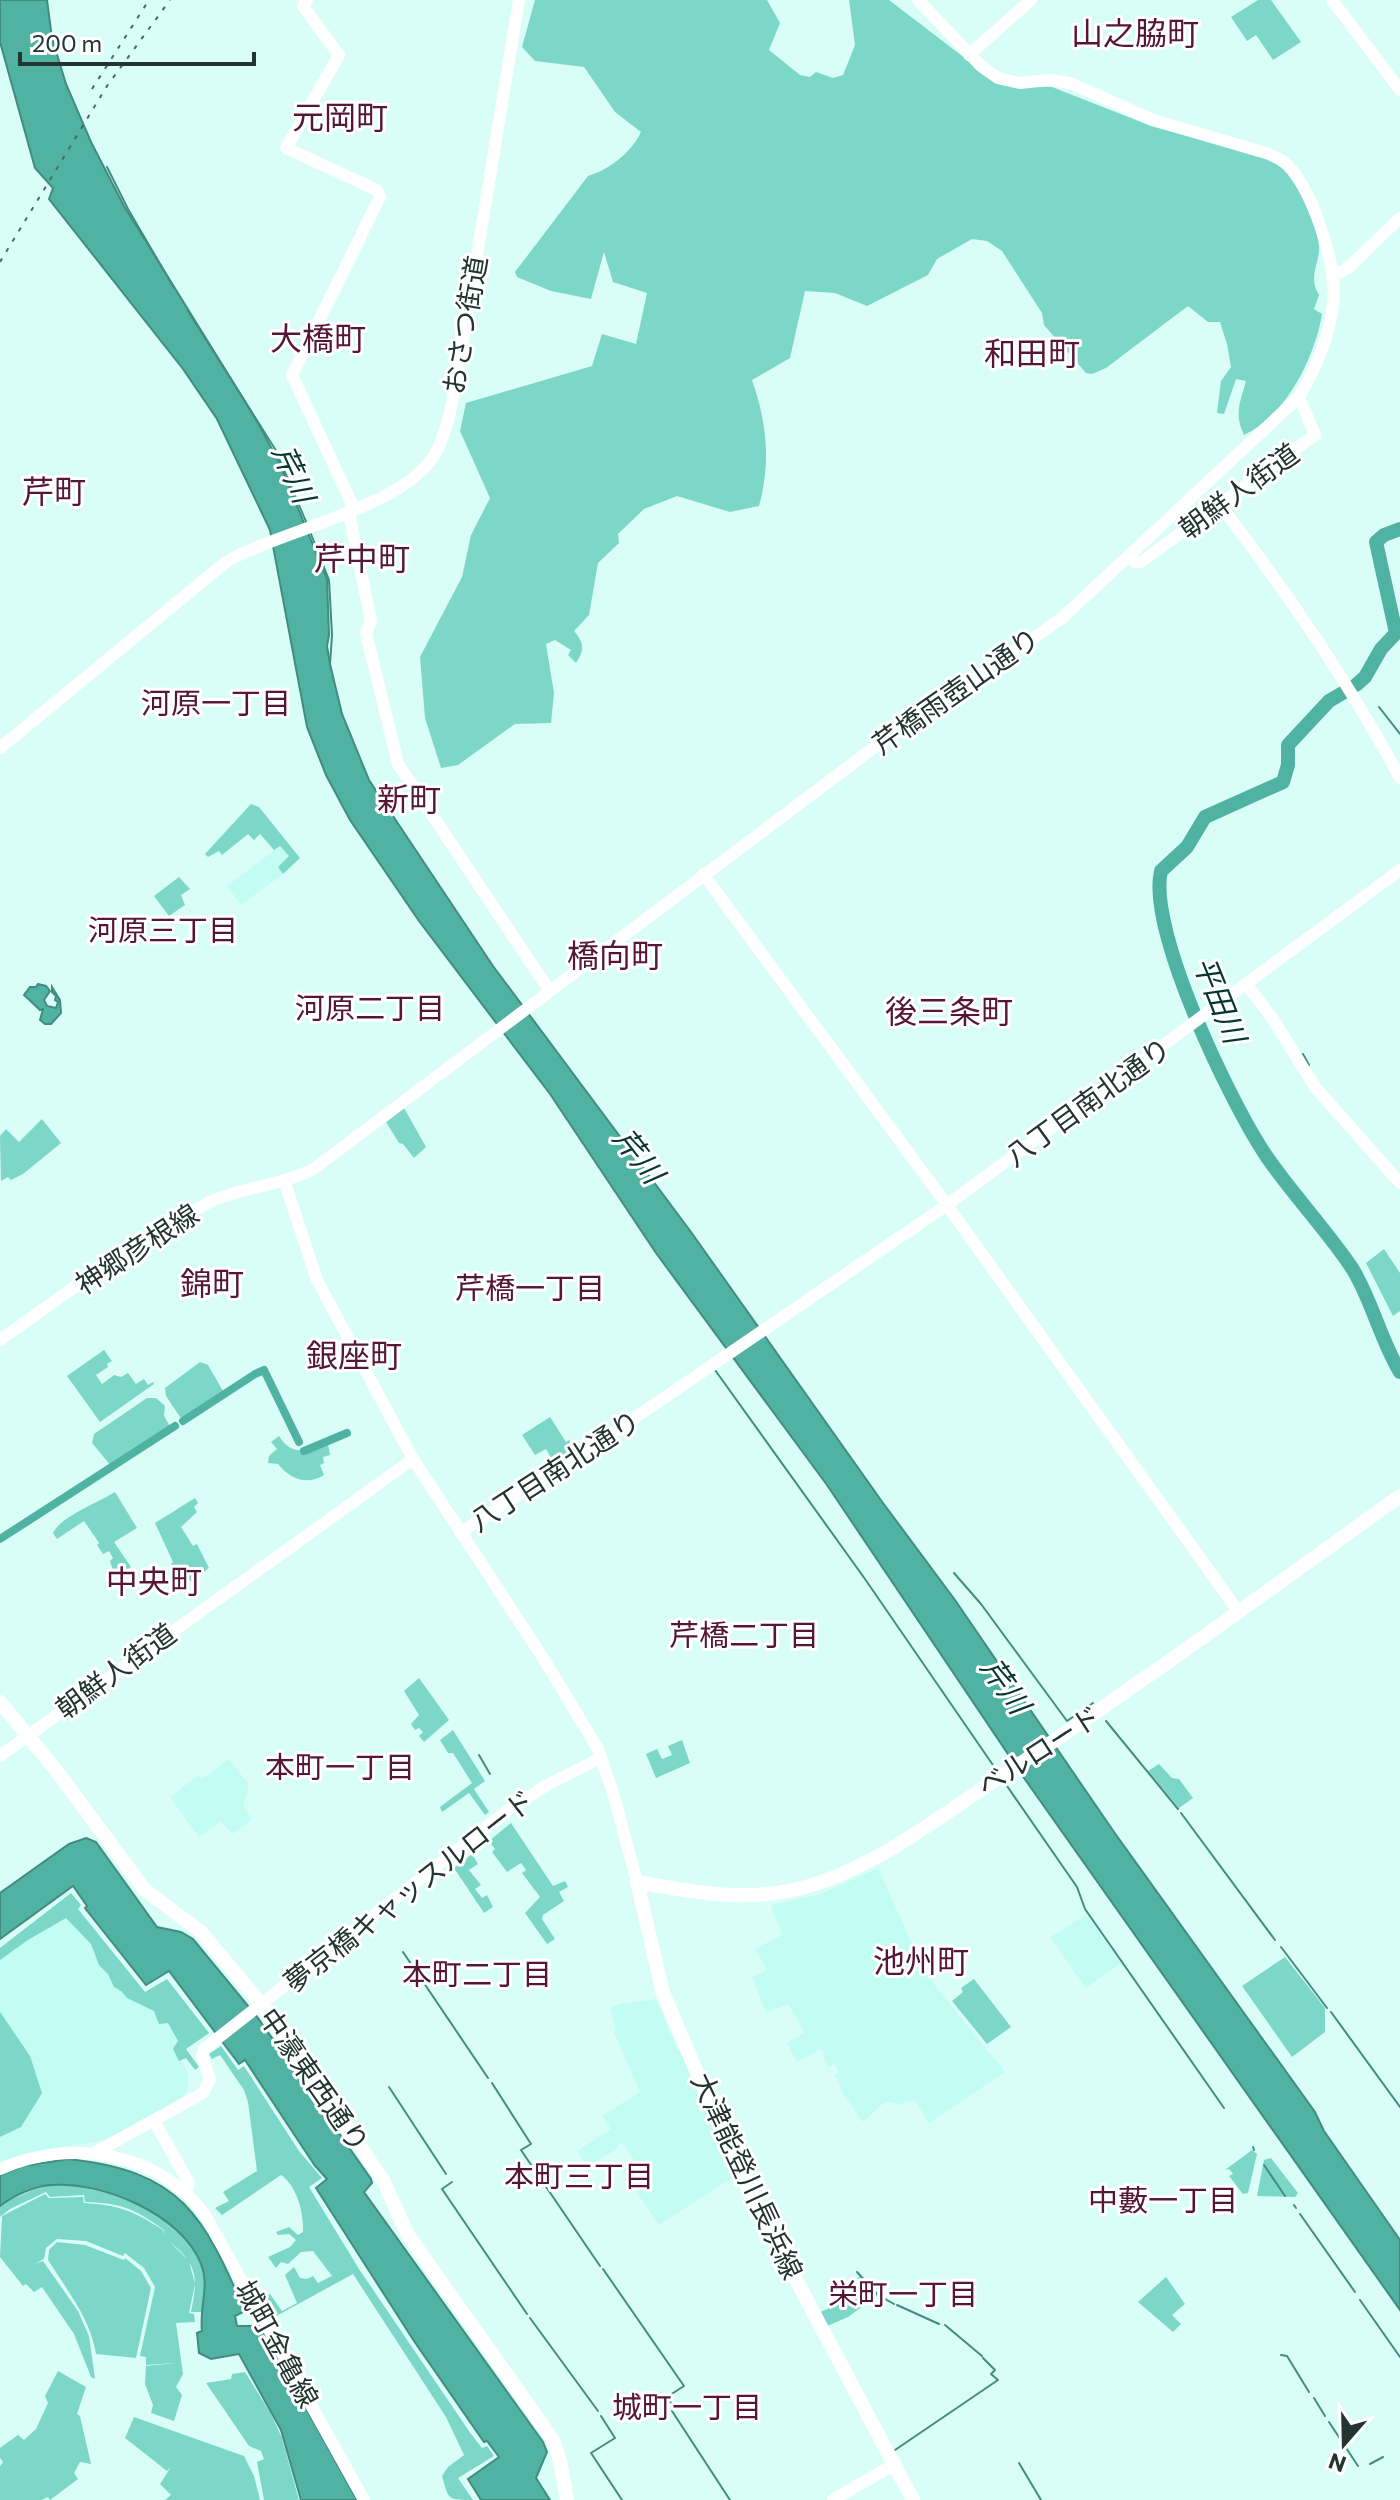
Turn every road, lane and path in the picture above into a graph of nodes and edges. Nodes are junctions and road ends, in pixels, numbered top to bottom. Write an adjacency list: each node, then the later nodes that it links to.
1 (307, 0): 12 (street)
2 (519, 0): 12 (street, おさつ街道)
3 (918, 0): 6 (street, 芹橋雨壺山通り)
4 (1031, 0): 6 (street)
5 (1332, 0): 7 (street)
6 (969, 55): 9 (street, 芹橋雨壺山通り)
7 (1400, 90)
8 (1400, 218): 9 (street)
9 (1332, 277): 10 (street, 芹橋雨壺山通り)
10 (1299, 397): 11 (street, 朝鮮人街道); 13 (street, 芹橋雨壺山通り)
11 (1220, 505): 13 (street, 朝鮮人街道); 15 (street)
12 (351, 510): 14 (street, おさつ街道); 19 (street)
13 (1129, 556): 17 (street, 芹橋雨壺山通り)
14 (0, 748)
15 (1400, 778)
16 (1400, 870): 18 (street, 八丁目南北通り)
17 (703, 874): 19 (street, 芹橋雨壺山通り); 23 (street)
18 (1247, 985): 22 (street); 23 (street, 八丁目南北通り)
19 (549, 990): 20 (street, 芹橋雨壺山通り)
20 (491, 1033): 21 (street, 神郷彦根線)
21 (284, 1180): 24 (street, 神郷彦根線); 25 (street)
22 (1400, 1183)
23 (947, 1205): 27 (street, 八丁目南北通り); 28 (street)
24 (0, 1340)
25 (413, 1459): 27 (street); 30 (street, 朝鮮人街道)
26 (1400, 1496): 28 (main road, ベルロード)
27 (460, 1533): 32 (street)
28 (1238, 1611): 33 (main road, ベルロード)
29 (0, 1702): 30 (main road, 中濠東西通り)
30 (28, 1736): 31 (street, 朝鮮人街道); 34 (main road, 中濠東西通り)
31 (0, 1756)
32 (601, 1758): 33 (street); 34 (street, 夢京橋キャッスルロード)
33 (637, 1882): 39 (main road, 大津能登川長浜線)
34 (256, 2009): 35 (street, 夢京橋キャッスルロード); 41 (main road, 中濠東西通り)
35 (154, 2121): 36 (street); 38 (street)
36 (96, 2152): 37 (street); 38 (street)
37 (0, 2169)
38 (186, 2191): 40 (street, 城町金亀線)
39 (893, 2465): 42 (street); 43 (main road, 大津能登川長浜線)
40 (364, 2500)
41 (567, 2500)
42 (833, 2500)
43 (913, 2500)

